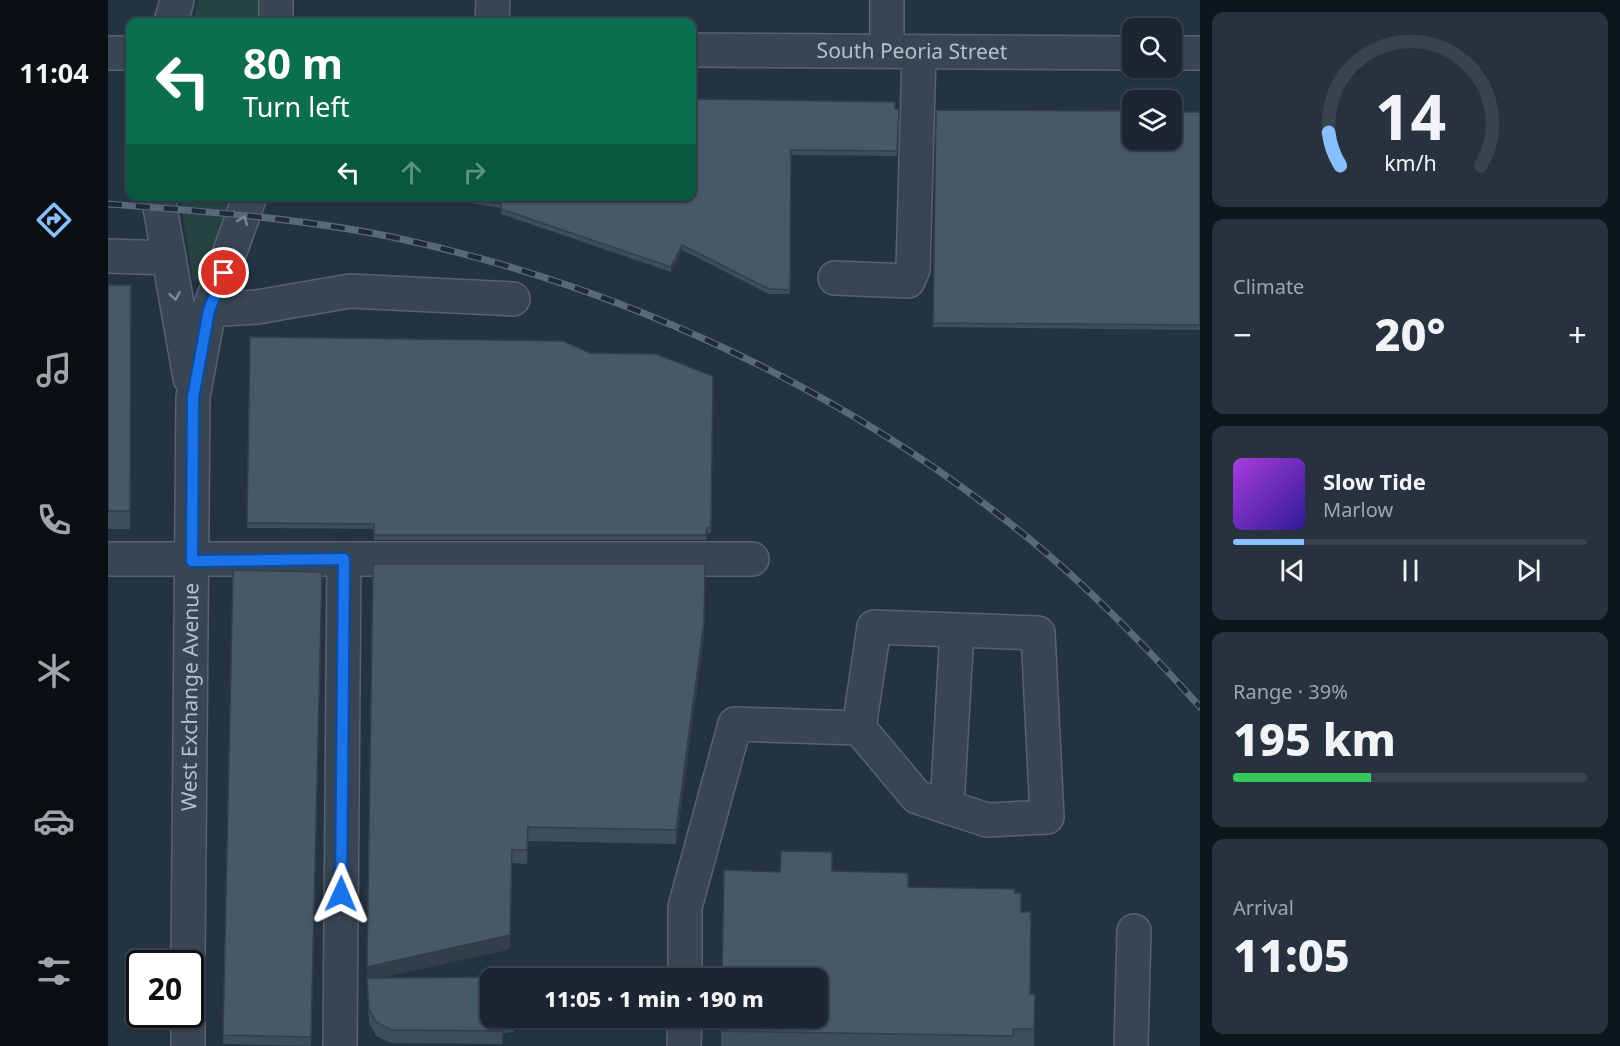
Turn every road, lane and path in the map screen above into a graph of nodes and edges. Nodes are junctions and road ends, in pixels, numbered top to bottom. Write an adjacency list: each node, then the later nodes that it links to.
1 (177, 0): 5 (street)
2 (276, 0): 6 (street)
3 (493, 0): 7 (street)
4 (887, 0): 9 (street)
5 (172, 18)
6 (276, 18)
7 (492, 18)
8 (696, 50): 9 (street, South Peoria Street)
9 (903, 52): 12 (street, South Peoria Street); 19 (street)
10 (108, 53): 11 (street)
11 (126, 53)
12 (1122, 53)
13 (1182, 53): 14 (street)
14 (1200, 53)
15 (159, 201): 18 (street, West Exchange Avenue)
16 (248, 201): 21 (street, West Exchange Avenue, one-way to 16)
17 (108, 256): 18 (street)
18 (168, 258): 22 (street, West Exchange Avenue, one-way to 22)
19 (836, 278)
20 (513, 299): 21 (street)
21 (209, 310): 22 (street, West Exchange Avenue)
22 (193, 398): 26 (street, West Exchange Avenue)
23 (108, 559): 26 (street)
24 (344, 559): 25 (street); 26 (street); 36 (street)
25 (752, 559)
26 (192, 561): 31 (street, West Exchange Avenue)
27 (957, 630): 28 (street); 29 (street); 29 (street)
28 (859, 728): 29 (street); 32 (street)
29 (947, 807)
30 (1134, 931): 38 (street)
31 (188, 950)
32 (685, 968)
33 (188, 1028): 35 (street)
34 (685, 1028): 37 (street)
35 (188, 1046)
36 (340, 1046)
37 (684, 1046)
38 (1131, 1046)

